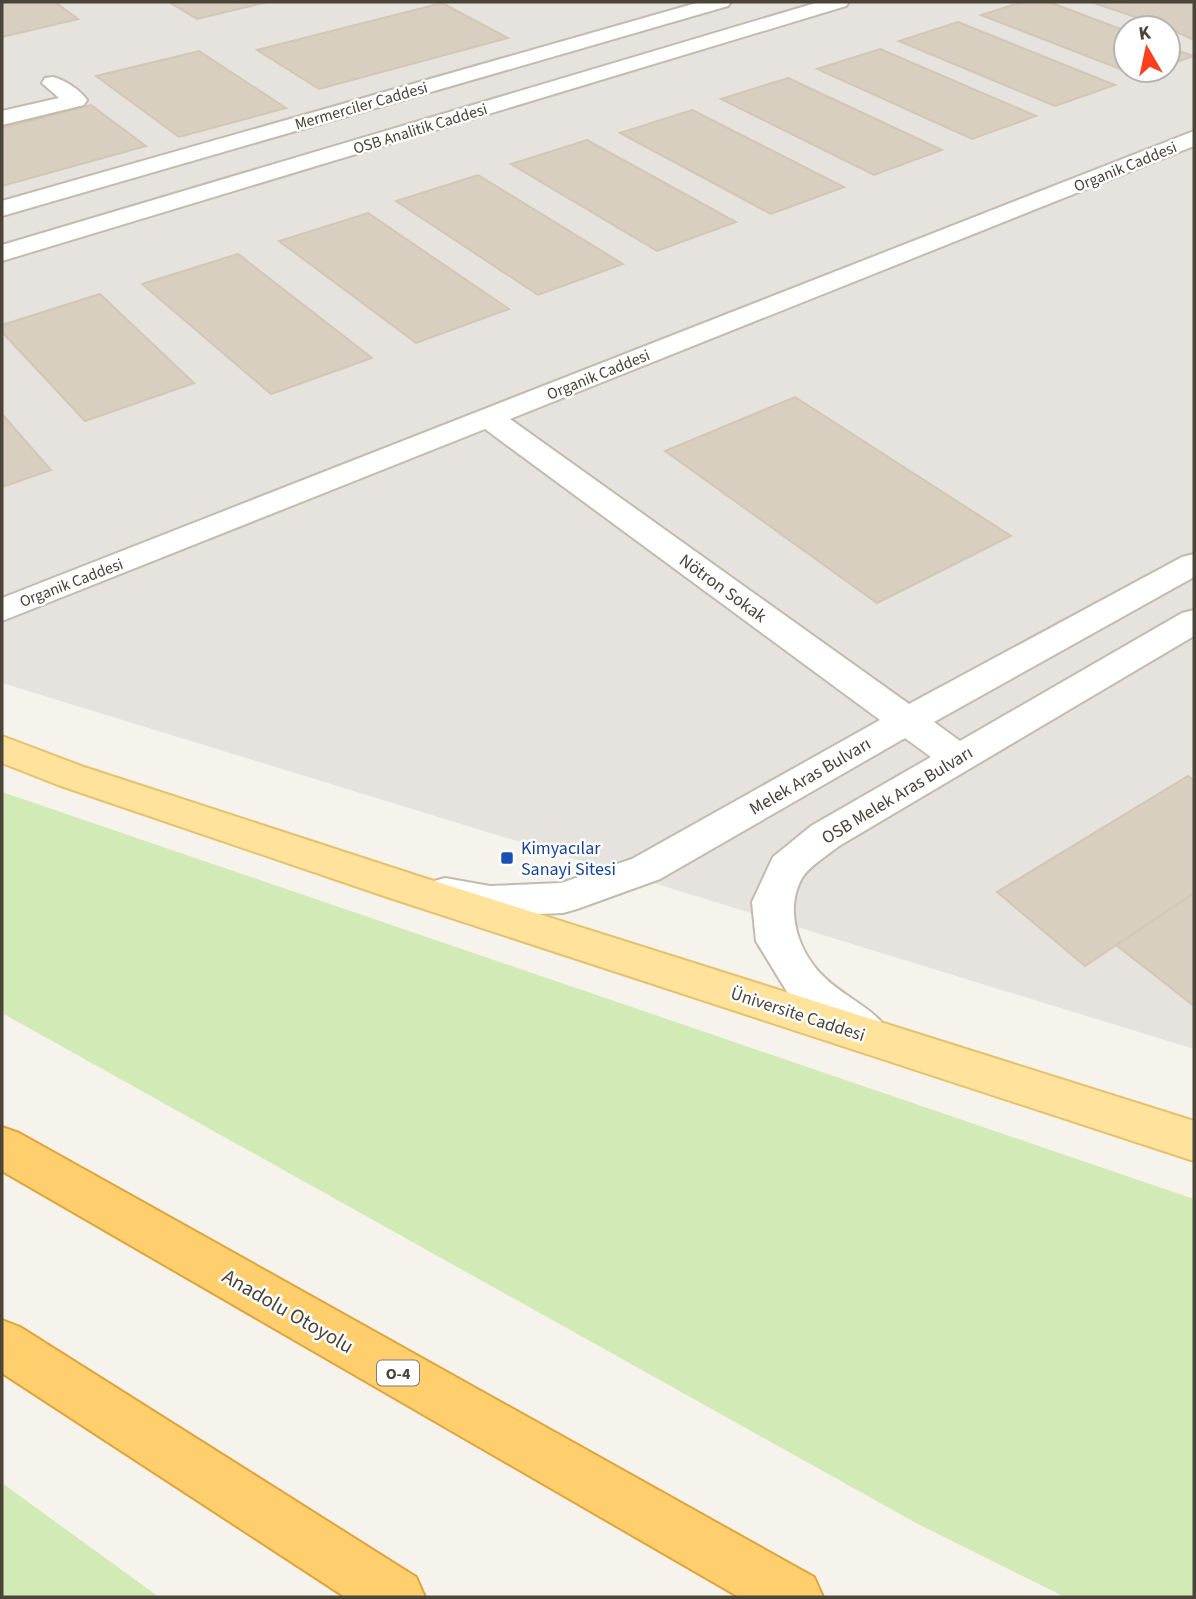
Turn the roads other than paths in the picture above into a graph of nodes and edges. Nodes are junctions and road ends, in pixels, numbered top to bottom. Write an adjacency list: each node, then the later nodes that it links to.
1 (721, 2): 6 (street, Mermerciler Caddesi)
2 (839, 2): 7 (street, OSB Analitik Caddesi)
3 (53, 83): 4 (street)
4 (2, 118)
5 (1194, 138): 8 (street, Organik Caddesi)
6 (2, 209)
7 (2, 254)
8 (489, 418): 10 (street, Organik Caddesi); 12 (street, Nötron Sokak)
9 (1194, 564): 12 (street, Melek Aras Bulvarı)
10 (2, 610)
11 (1194, 621): 14 (street, OSB Melek Aras Bulvarı)
12 (907, 721): 14 (street, Nötron Sokak); 15 (street, Melek Aras Bulvarı)
13 (2, 750): 15 (main road, Üniversite Caddesi)
14 (958, 758): 16 (street, OSB Melek Aras Bulvarı)
15 (401, 886): 16 (main road, Üniversite Caddesi)
16 (869, 1037): 17 (main road, Üniversite Caddesi)
17 (1194, 1141)
18 (2, 1147): 21 (highway, Anadolu Otoyolu / O-4)
19 (2, 1343): 20 (highway)
20 (396, 1597)
21 (794, 1597)

